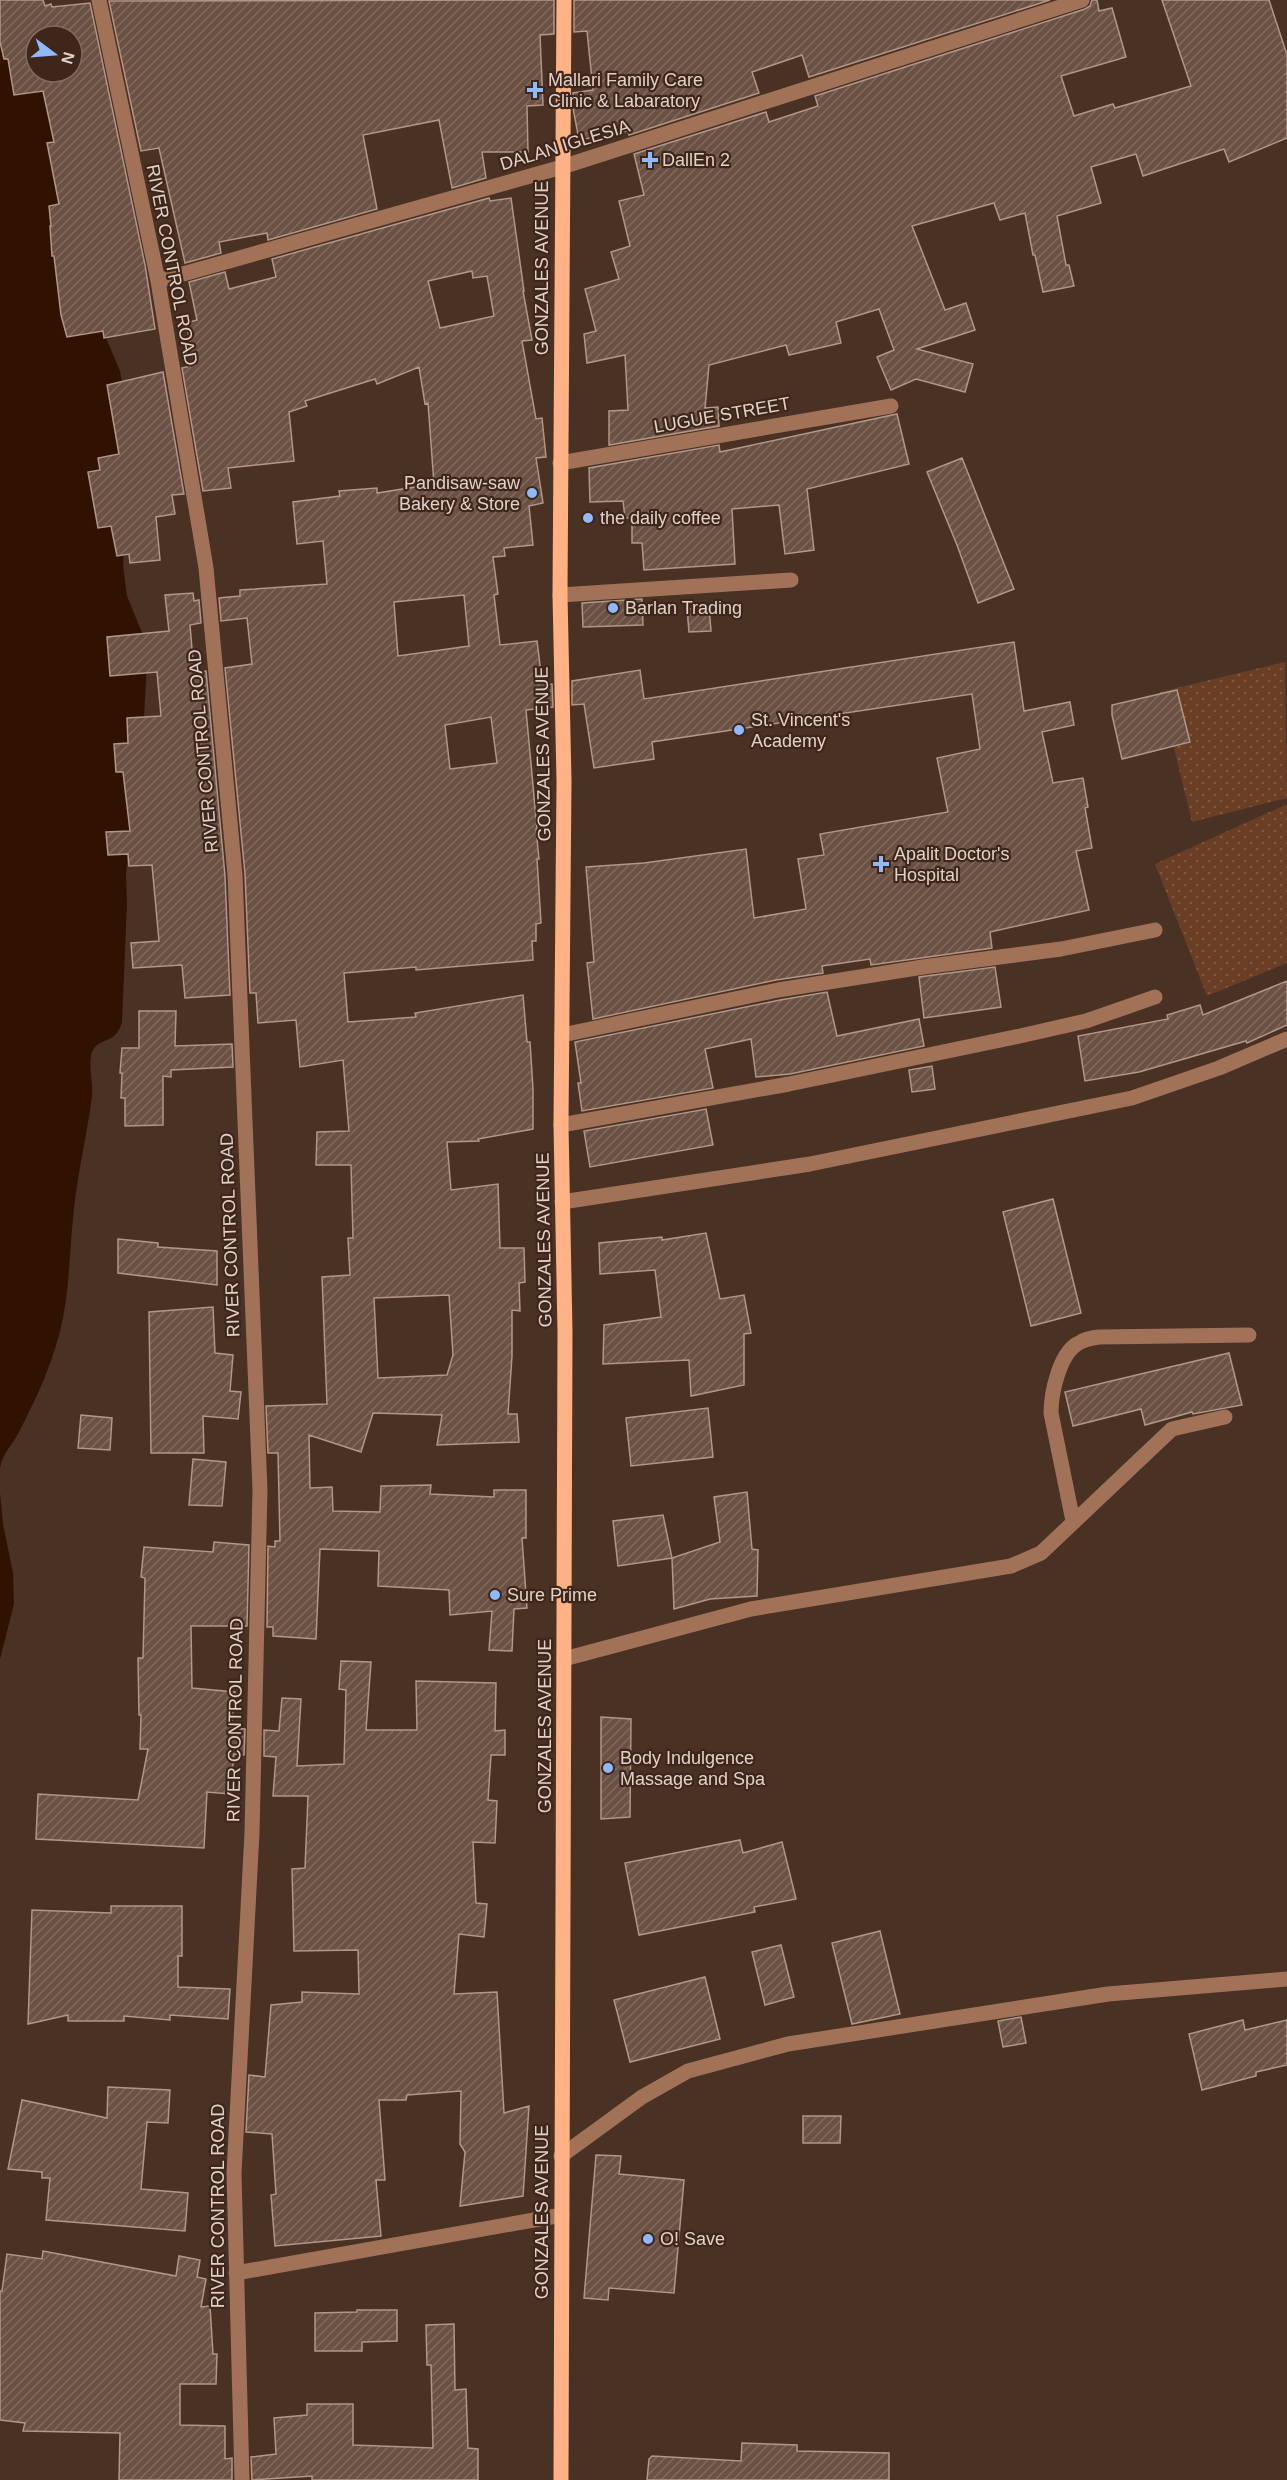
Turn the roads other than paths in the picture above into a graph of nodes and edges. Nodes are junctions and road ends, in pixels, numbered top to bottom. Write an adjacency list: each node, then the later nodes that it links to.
1 (99, 0): 5 (street, RIVER CONTROL ROAD)
2 (564, 0): 4 (main road, GONZALES AVENUE)
3 (1082, 0): 4 (street, DALAN IGLESIA)
4 (562, 167): 5 (street, DALAN IGLESIA); 7 (main road, GONZALES AVENUE)
5 (158, 281): 23 (street, RIVER CONTROL ROAD)
6 (891, 406): 7 (street, LUGUE STREET)
7 (560, 463): 9 (main road, GONZALES AVENUE)
8 (791, 580): 9 (street)
9 (560, 595): 12 (main road, GONZALES AVENUE)
10 (1155, 930): 12 (street)
11 (1155, 997): 14 (street)
12 (562, 1035): 14 (main road, GONZALES AVENUE)
13 (1287, 1039): 15 (street)
14 (561, 1125): 15 (main road, GONZALES AVENUE)
15 (562, 1202): 19 (main road, GONZALES AVENUE)
16 (1249, 1335): 18 (street)
17 (1226, 1418): 18 (street)
18 (1073, 1521): 19 (street)
19 (564, 1659): 21 (main road, GONZALES AVENUE)
20 (1287, 1979): 21 (street)
21 (561, 2156): 22 (main road, GONZALES AVENUE)
22 (562, 2215): 23 (street); 25 (main road, GONZALES AVENUE)
23 (236, 2273): 24 (street, RIVER CONTROL ROAD)
24 (242, 2480)
25 (561, 2480)

